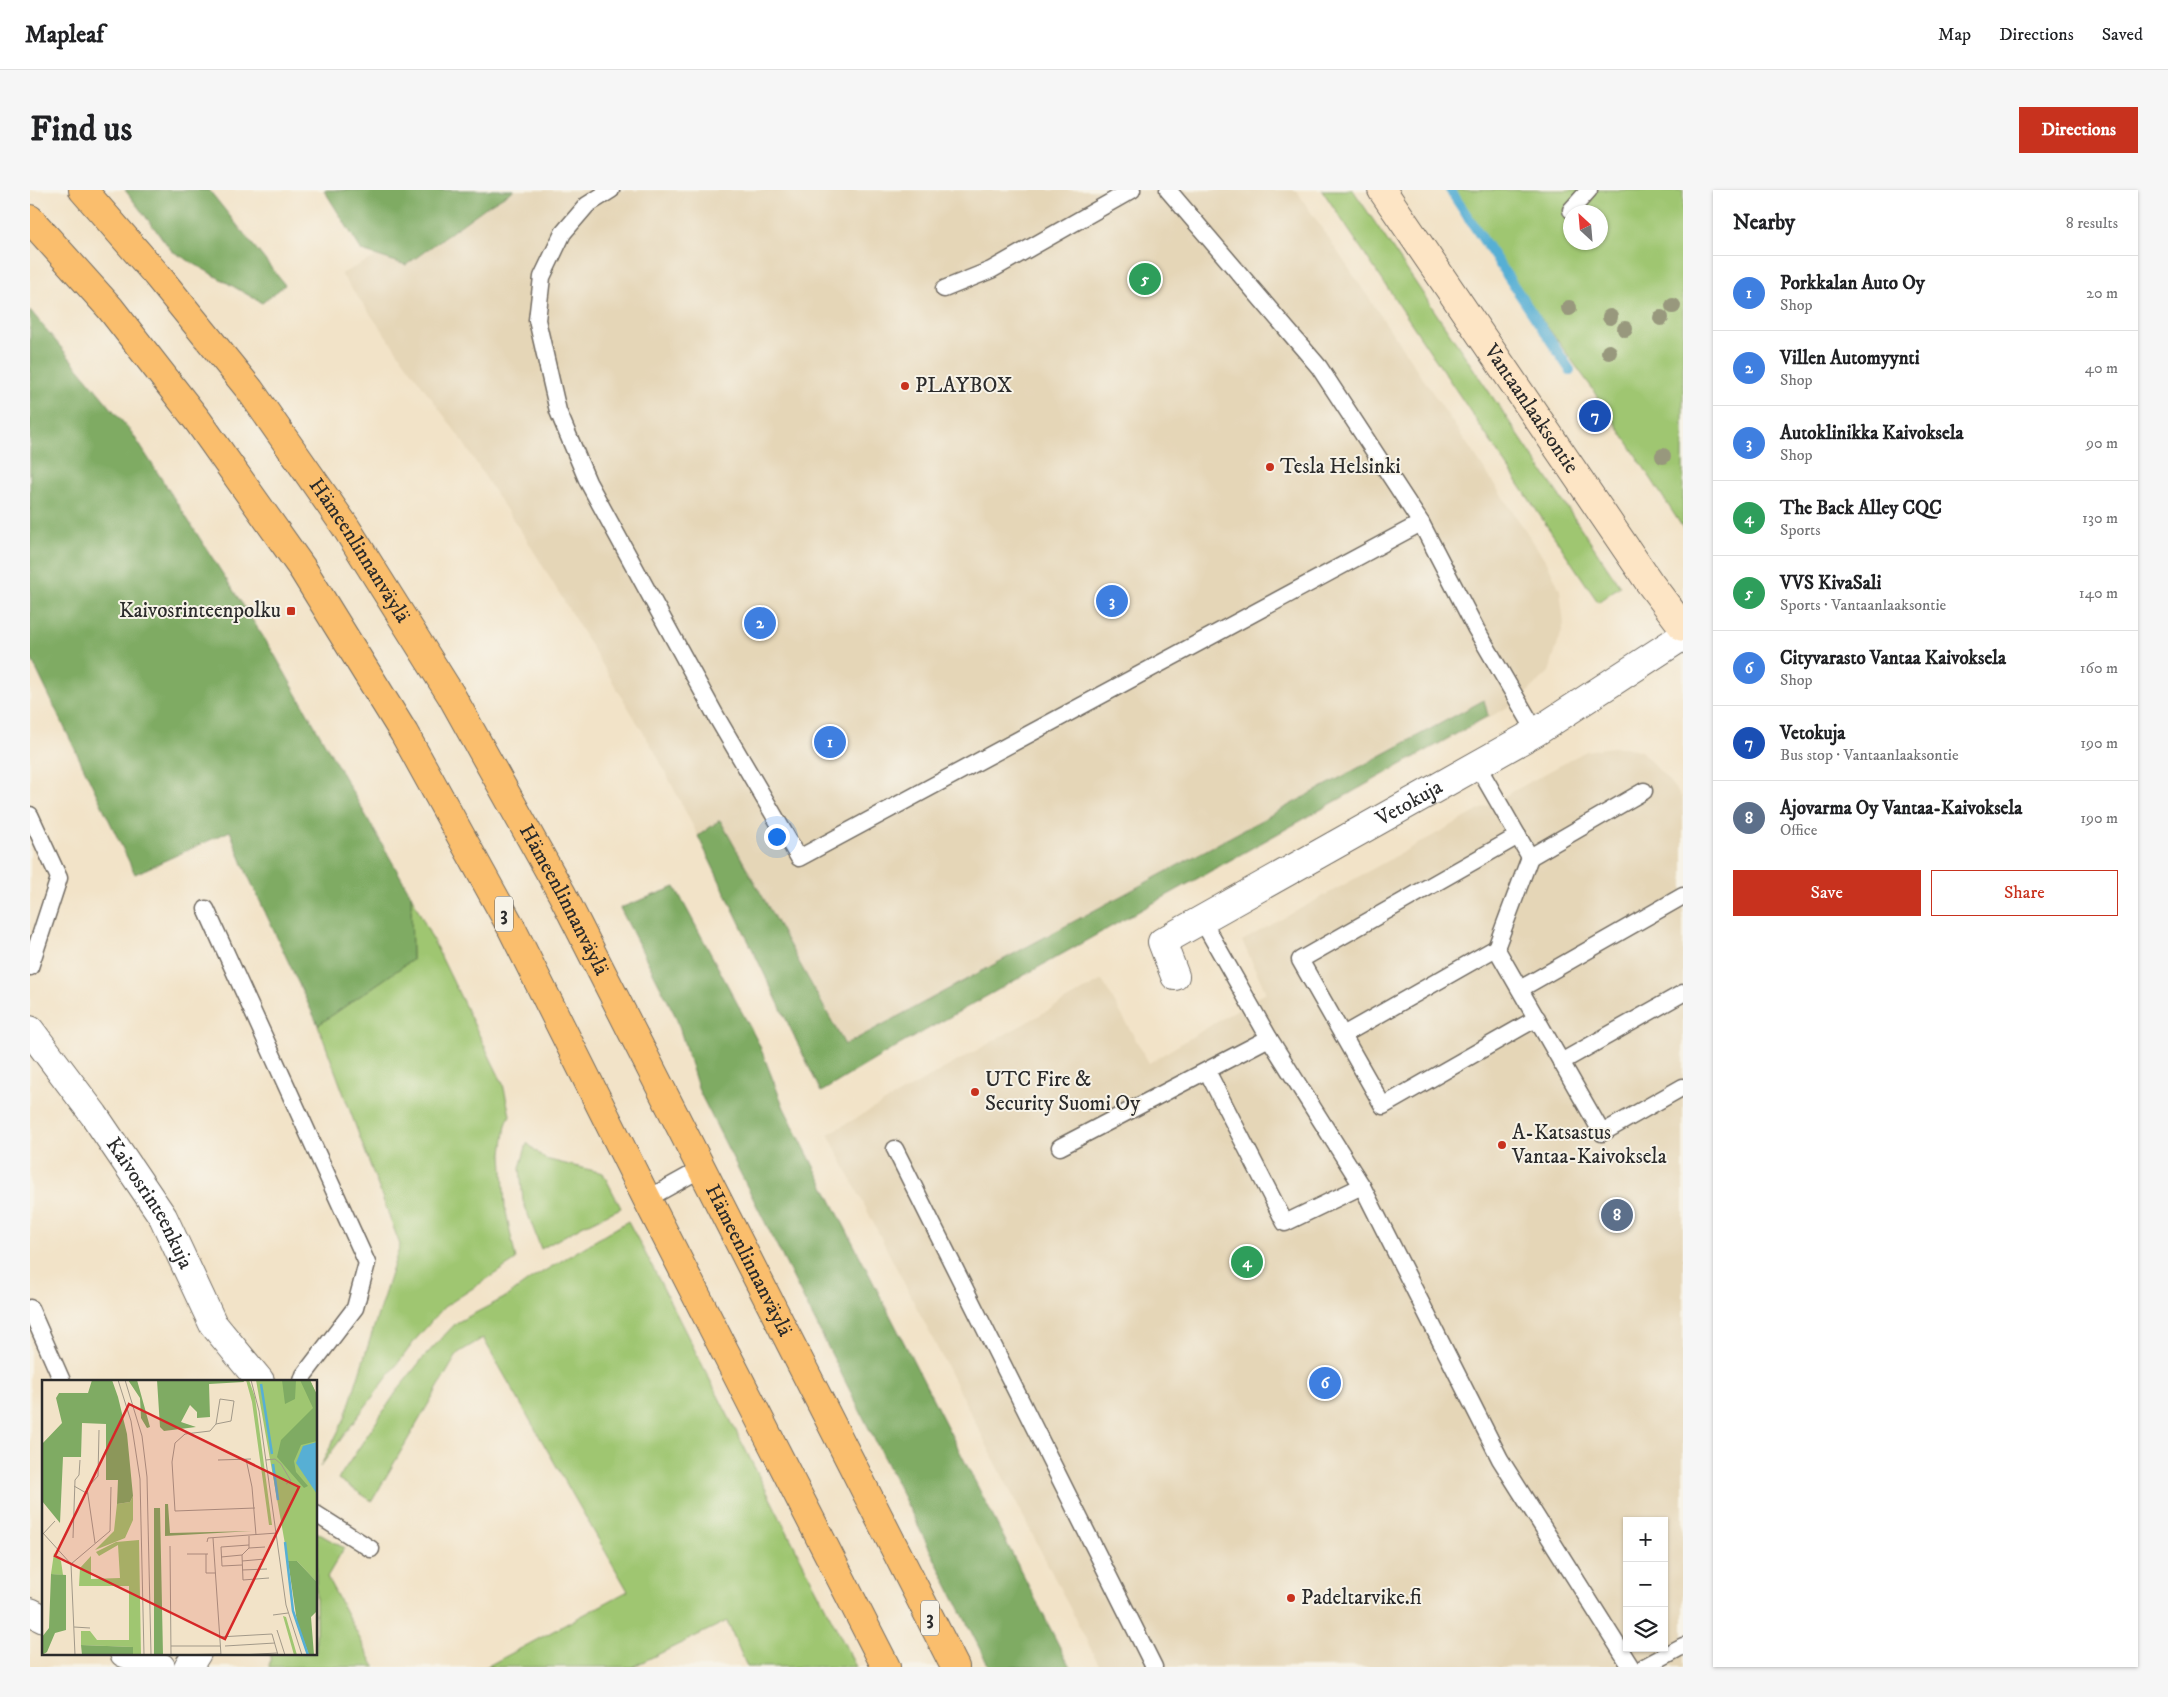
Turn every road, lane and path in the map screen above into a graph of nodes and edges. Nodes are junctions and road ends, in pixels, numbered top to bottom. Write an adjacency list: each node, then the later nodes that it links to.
1 (83, 190): 37 (highway, Hämeenlinnanväylä / 3)
2 (611, 190): 10 (lane)
3 (1132, 190): 9 (lane)
4 (1168, 190): 10 (lane)
5 (1382, 190): 11 (main road, Vantaanlaaksontie)
6 (1589, 190): 7 (lane)
7 (1576, 205)
8 (30, 219): 39 (highway, 3)
9 (944, 289)
10 (1421, 522): 13 (lane)
11 (1683, 627)
12 (1683, 636): 13 (street, Vetokuja)
13 (1536, 732): 14 (street, Vetokuja)
14 (1478, 765): 17 (lane); 21 (street, Vetokuja)
15 (1644, 791): 18 (lane)
16 (30, 814): 23 (lane)
17 (1518, 836): 18 (lane); 29 (lane)
18 (1530, 857): 22 (lane)
19 (1683, 896): 25 (lane)
20 (206, 909): 43 (lane)
21 (1202, 920): 24 (street, Vetokuja); 30 (lane)
22 (1496, 948): 25 (lane); 29 (lane)
23 (30, 967)
24 (1175, 976)
25 (1520, 989): 27 (lane)
26 (1683, 993): 32 (lane)
27 (1536, 1018): 29 (lane); 32 (lane)
28 (30, 1030): 31 (street, Kaivosrinteenkuja)
29 (1343, 1035)
30 (1269, 1038): 33 (lane); 38 (lane)
31 (39, 1054): 42 (street, Kaivosrinteenkuja)
32 (1561, 1062): 34 (lane)
33 (1207, 1071): 35 (lane); 38 (lane)
34 (1683, 1087)
35 (1060, 1147)
36 (895, 1149): 55 (lane)
37 (701, 1169): 39 (lane); 54 (highway, Hämeenlinnanväylä / 3)
38 (1362, 1186): 56 (lane)
39 (647, 1199): 53 (highway, 3)
40 (30, 1308): 41 (lane)
41 (62, 1380)
42 (259, 1380)
43 (302, 1380)
44 (318, 1515): 45 (lane)
45 (371, 1548)
46 (30, 1612): 47 (street)
47 (42, 1618)
48 (1683, 1646): 57 (lane)
49 (127, 1654): 51 (street)
50 (196, 1654): 52 (street)
51 (161, 1667)
52 (188, 1667)
53 (886, 1667)
54 (955, 1667)
55 (1154, 1667)
56 (1630, 1667)
57 (1644, 1667)

